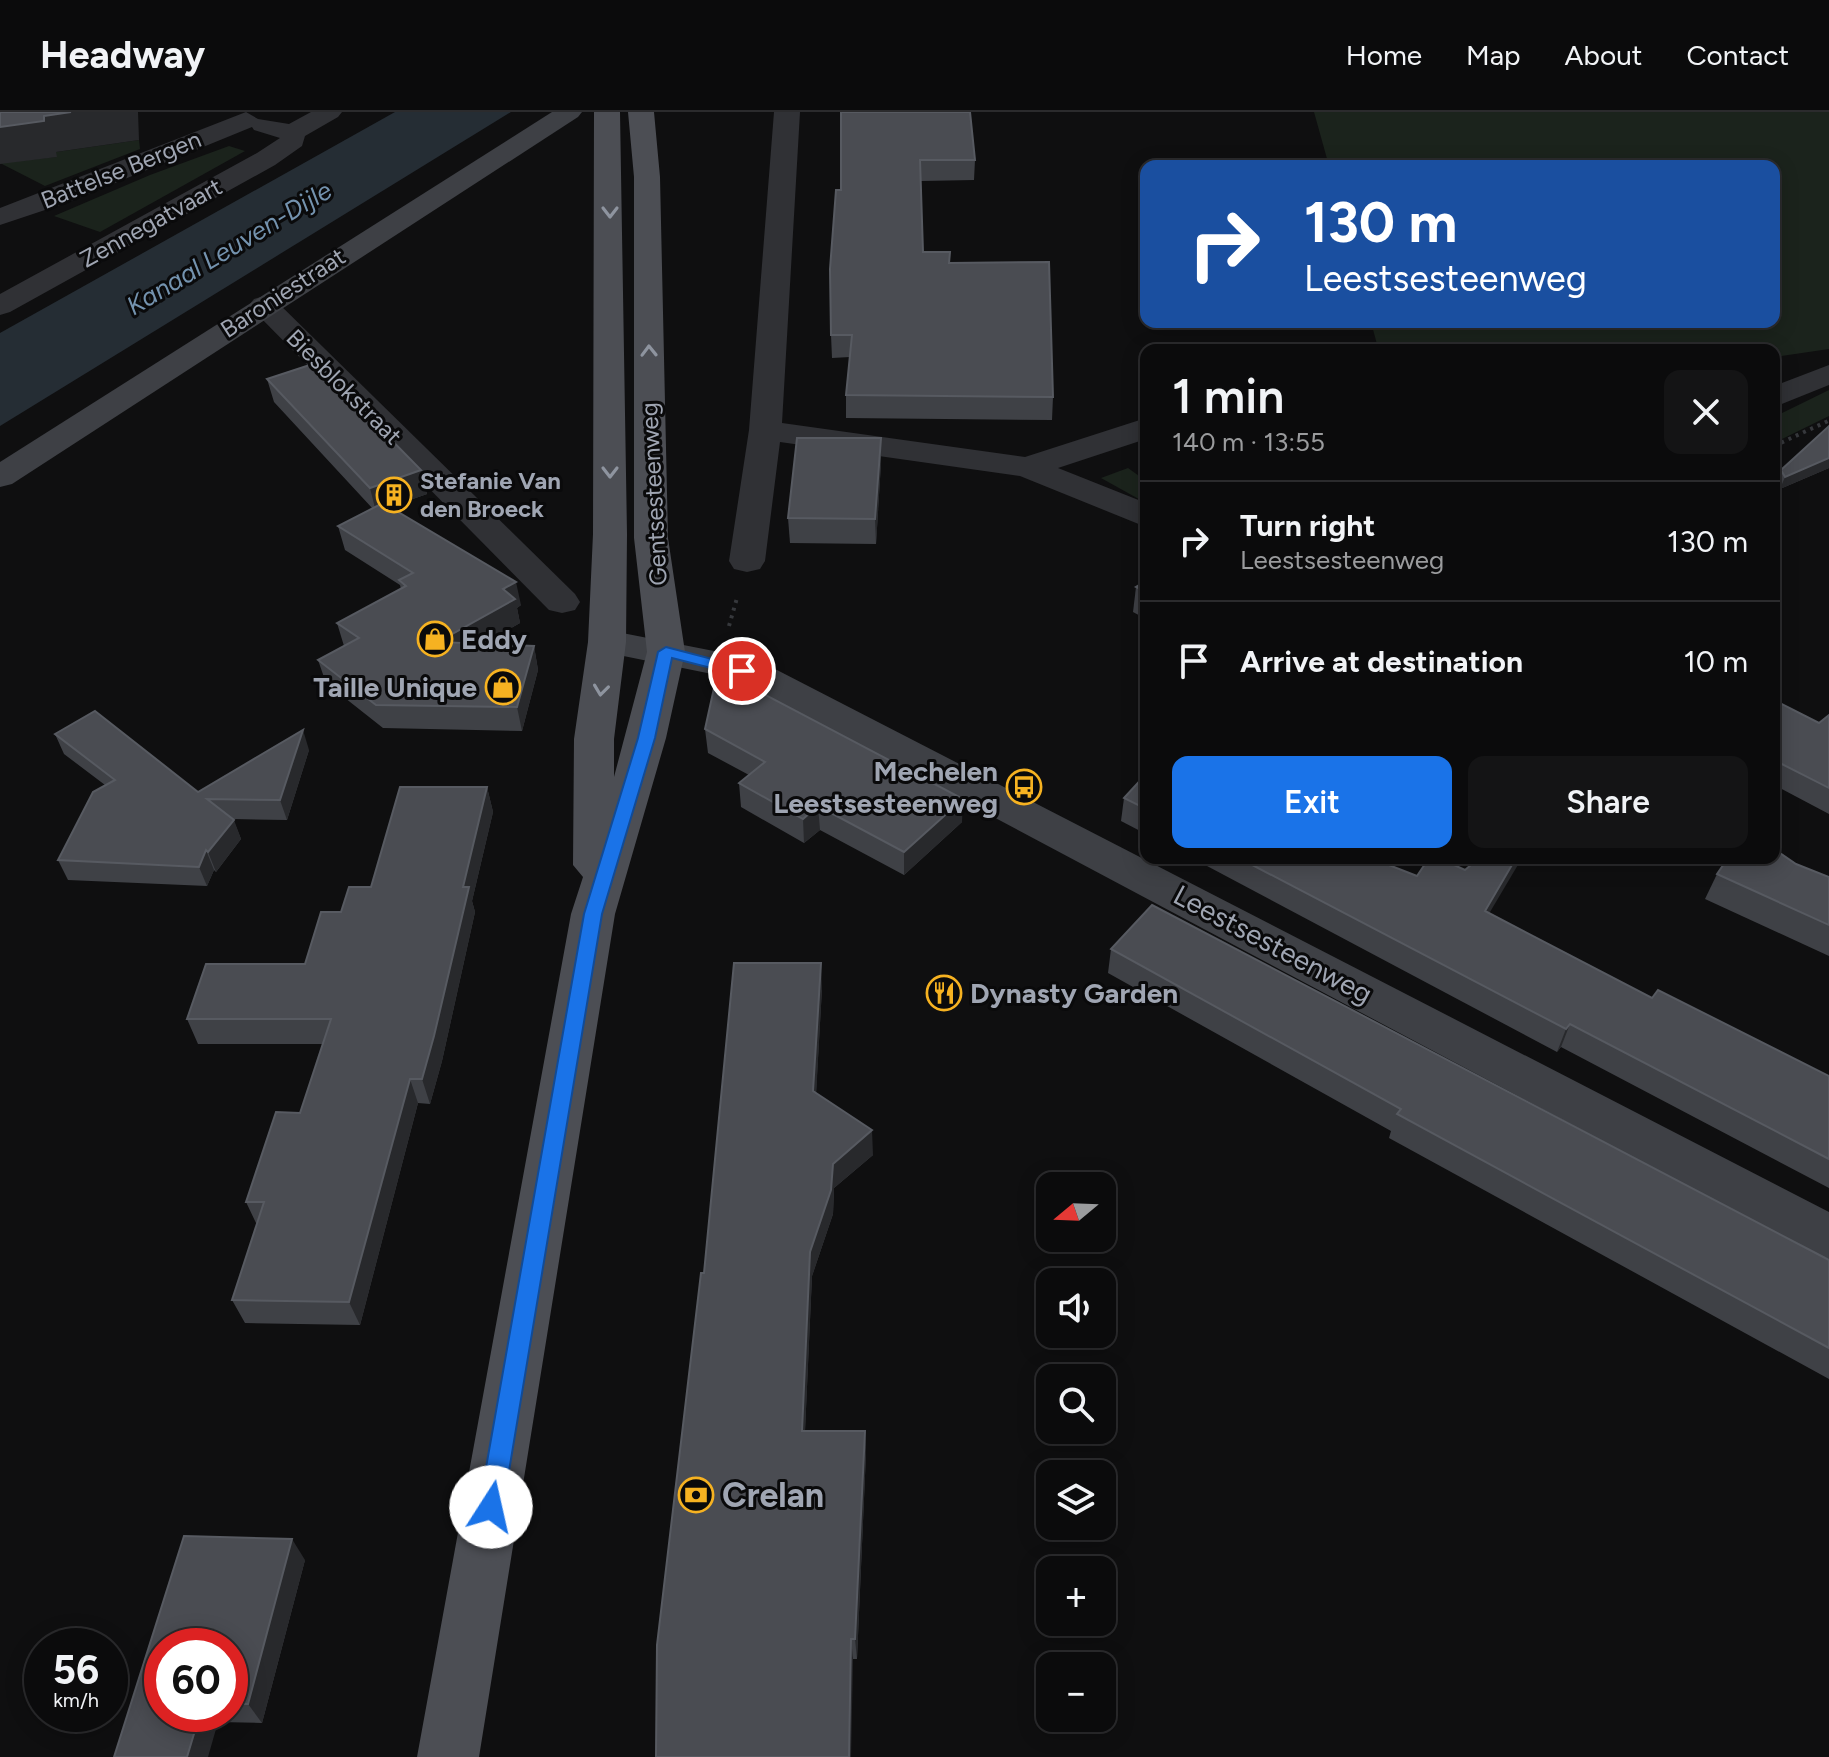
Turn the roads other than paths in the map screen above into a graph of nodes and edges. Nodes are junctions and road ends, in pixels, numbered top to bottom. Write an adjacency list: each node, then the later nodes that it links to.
1 (329, 112): 7 (street)
2 (569, 112): 9 (street, Baroniestraat)
3 (787, 112): 14 (street)
4 (641, 113): 22 (main road, Gentsesteenweg, one-way to 4)
5 (234, 116): 7 (street, Battelse Bergen); 8 (street, Battelse Bergen)
6 (609, 123): 21 (main road, Gentsesteenweg, one-way to 21)
7 (292, 133): 10 (street, Zennegatvaart)
8 (0, 217)
9 (264, 305): 17 (street, Baroniestraat); 20 (street, Biesblokstraat)
10 (0, 306)
11 (1829, 372): 12 (street); 13 (street)
12 (1780, 376)
13 (1780, 395)
14 (765, 430): 16 (street); 19 (street)
15 (1140, 430): 16 (street)
16 (1027, 467): 18 (street)
17 (0, 477)
18 (1140, 514)
19 (747, 561)
20 (562, 602)
21 (607, 642): 22 (street, Leestsesteenweg); 23 (main road, Gentsesteenweg, one-way to 23)
22 (666, 652): 23 (main road, Gentsesteenweg); 24 (street, Leestsesteenweg)
23 (593, 914): 25 (main road, Gentsesteenweg)
24 (1829, 1237)
25 (448, 1757)

